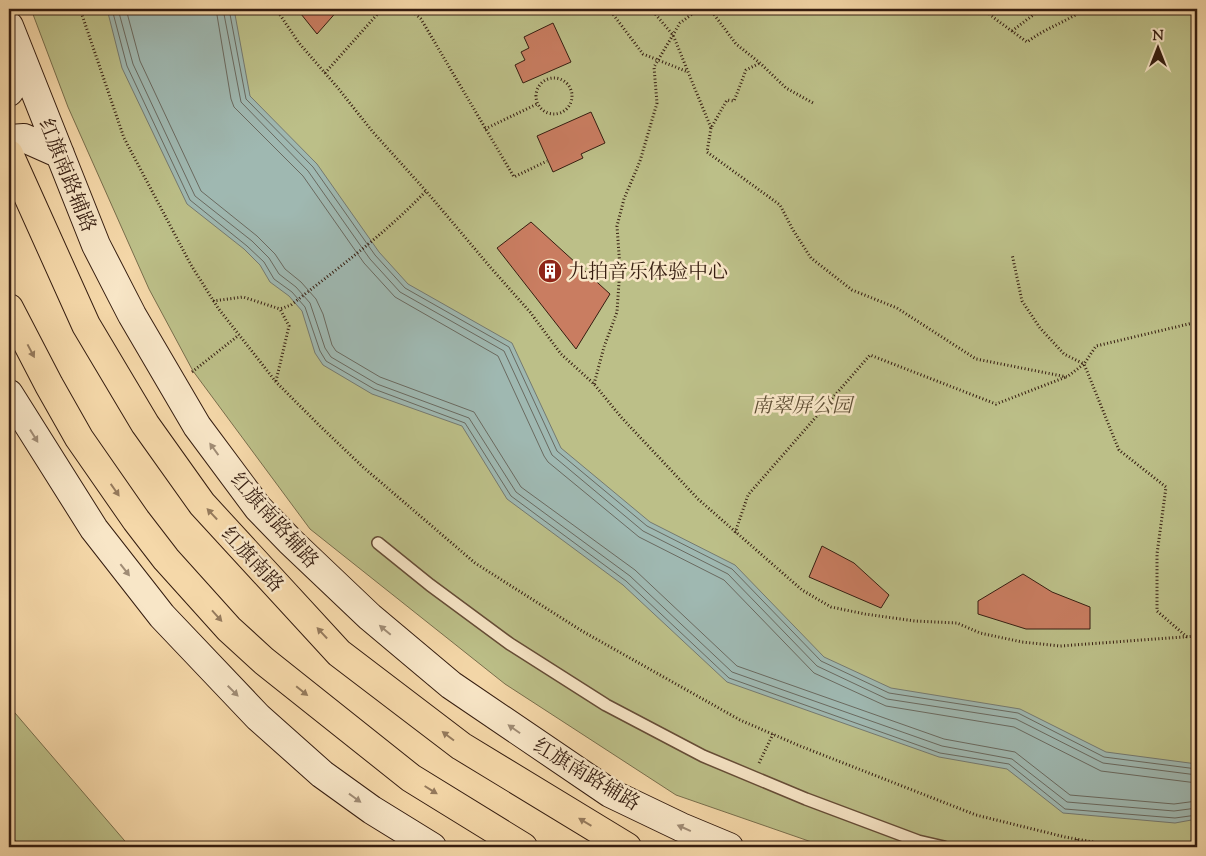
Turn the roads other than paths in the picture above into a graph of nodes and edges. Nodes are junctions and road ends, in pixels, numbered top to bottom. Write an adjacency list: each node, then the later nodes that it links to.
1 (9, 26): 2 (main road, 红旗南路辅路)
2 (20, 56): 3 (main road); 6 (main road, 红旗南路辅路)
3 (9, 92)
4 (9, 139): 6 (main road)
5 (9, 154): 12 (highway, 红旗南路, one-way to 5)
6 (60, 154): 13 (main road, 红旗南路辅路, one-way to 6)
7 (9, 308): 11 (highway, one-way to 11)
8 (9, 394): 10 (main road, one-way to 10)
9 (378, 543): 14 (lane)
10 (432, 847)
11 (523, 847)
12 (627, 847)
13 (729, 847)
14 (944, 847)

